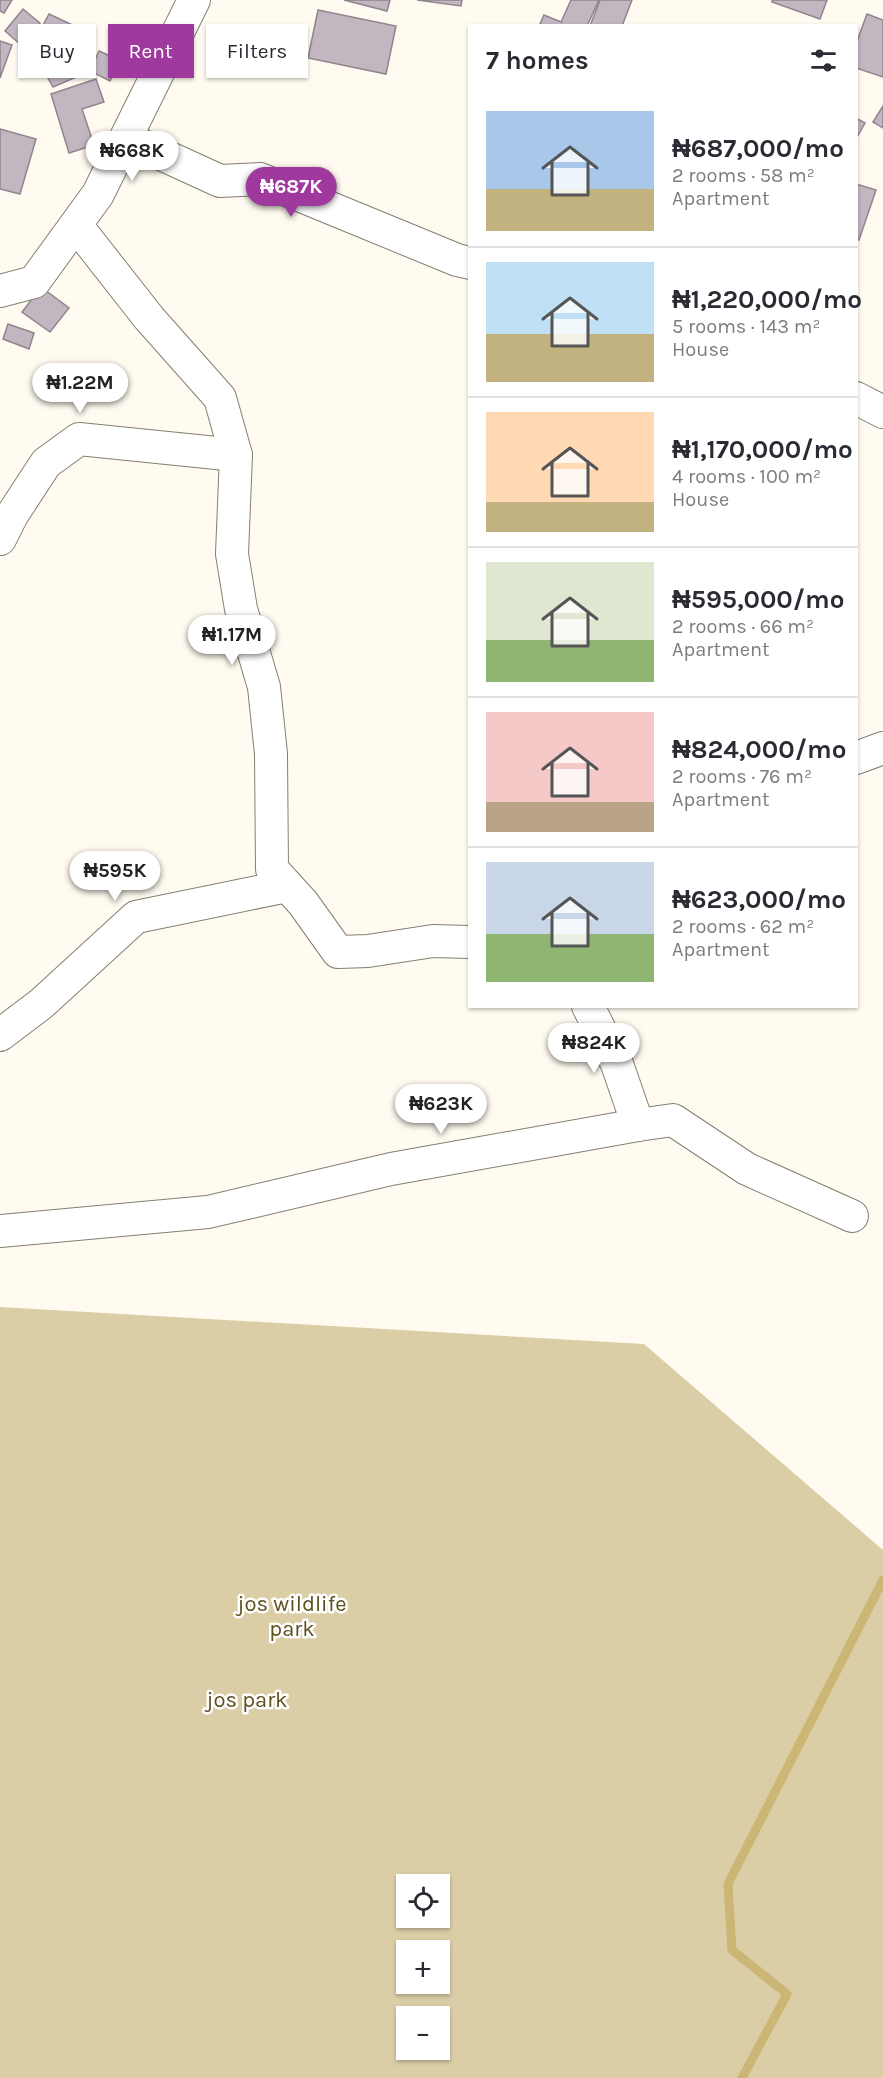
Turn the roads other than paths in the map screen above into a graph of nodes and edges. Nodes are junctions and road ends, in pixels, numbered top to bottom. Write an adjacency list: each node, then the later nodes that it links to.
1 (194, 0): 2 (street)
2 (126, 138): 3 (street); 4 (street)
3 (76, 225): 5 (street); 8 (street)
4 (468, 263)
5 (0, 291)
6 (858, 399): 7 (street)
7 (883, 412)
8 (236, 455): 9 (street); 12 (street)
9 (0, 539)
10 (883, 748): 11 (street)
11 (858, 757)
12 (287, 886): 13 (street); 15 (street)
13 (468, 942)
14 (589, 1008): 16 (street)
15 (0, 1035)
16 (638, 1125): 17 (street); 18 (street)
17 (852, 1216)
18 (0, 1231)

